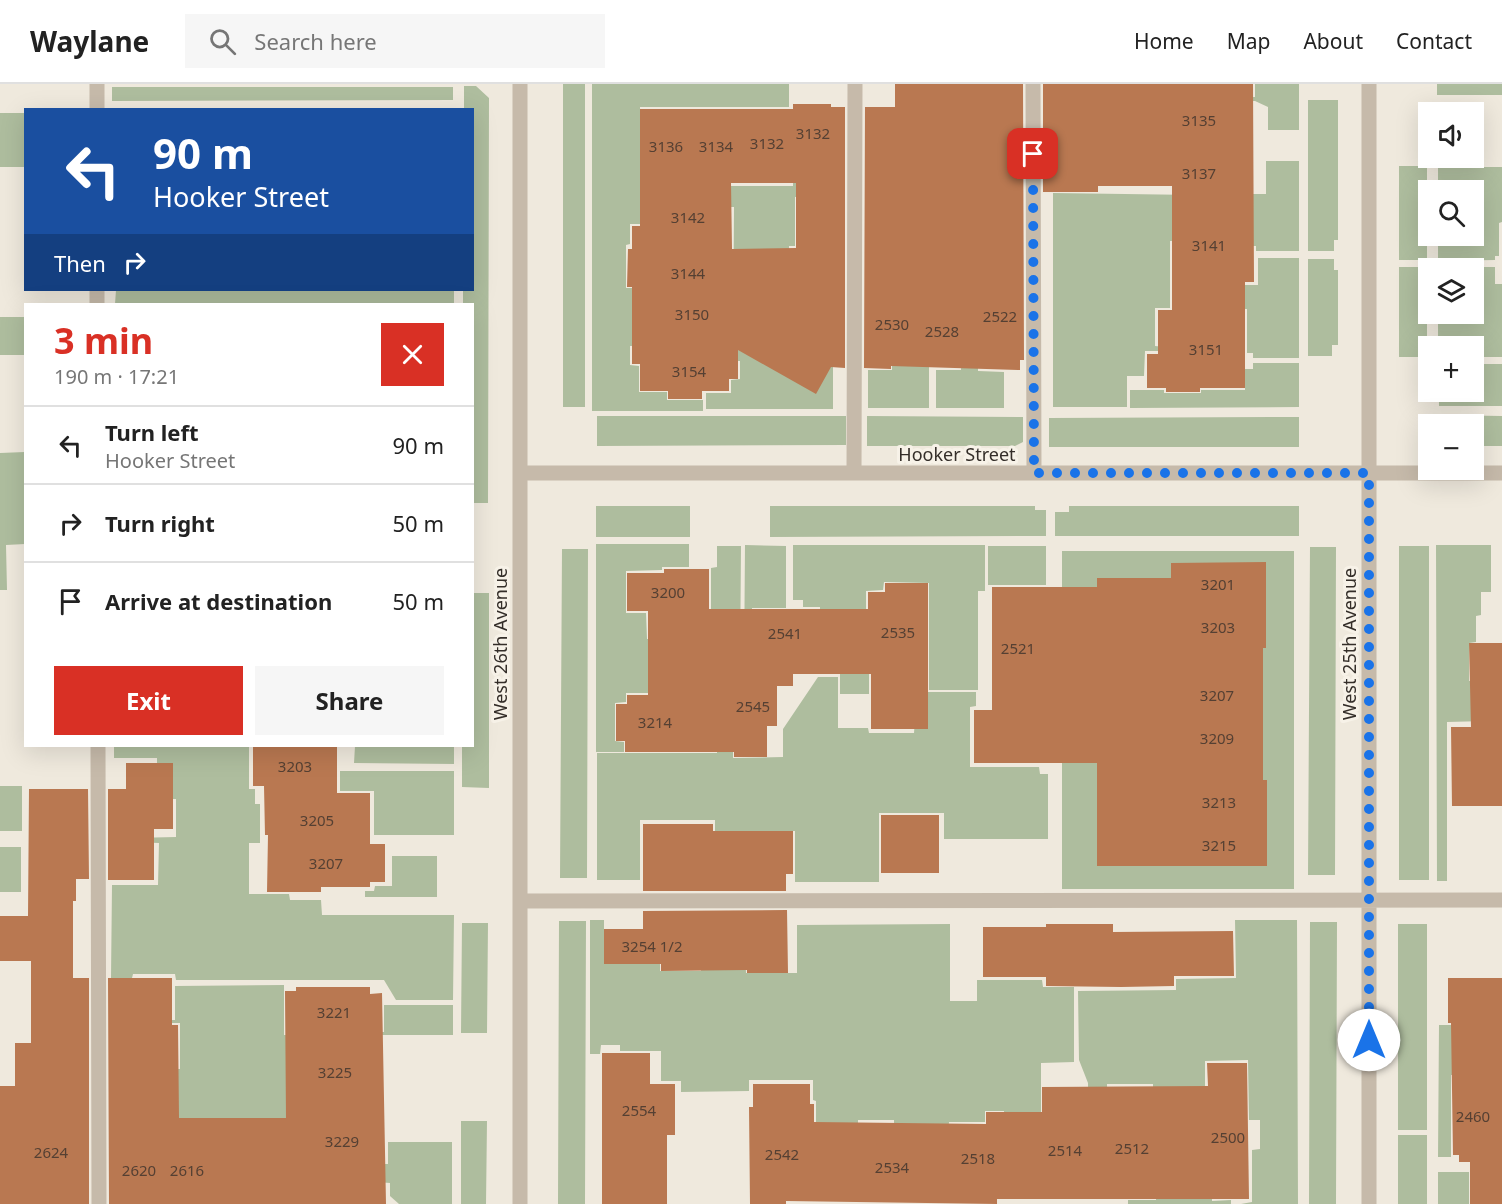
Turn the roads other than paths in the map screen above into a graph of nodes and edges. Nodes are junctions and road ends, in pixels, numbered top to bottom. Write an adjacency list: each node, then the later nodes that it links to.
1 (96, 84): 6 (street)
2 (520, 84): 7 (street, West 26th Avenue)
3 (855, 84): 8 (street)
4 (1033, 84): 9 (street)
5 (1369, 84): 10 (street, West 25th Avenue)
6 (96, 108)
7 (520, 473): 8 (street, Hooker Street); 15 (street, West 26th Avenue)
8 (854, 473): 9 (street, Hooker Street)
9 (1034, 473): 10 (street, Hooker Street)
10 (1369, 473): 11 (street, Hooker Street); 13 (street, West 25th Avenue)
11 (1502, 473)
12 (98, 747): 16 (street)
13 (1369, 900): 14 (street); 15 (street); 18 (street, West 25th Avenue)
14 (1502, 900)
15 (520, 901): 17 (street, West 26th Avenue)
16 (99, 1204)
17 (520, 1204)
18 (1369, 1204)

